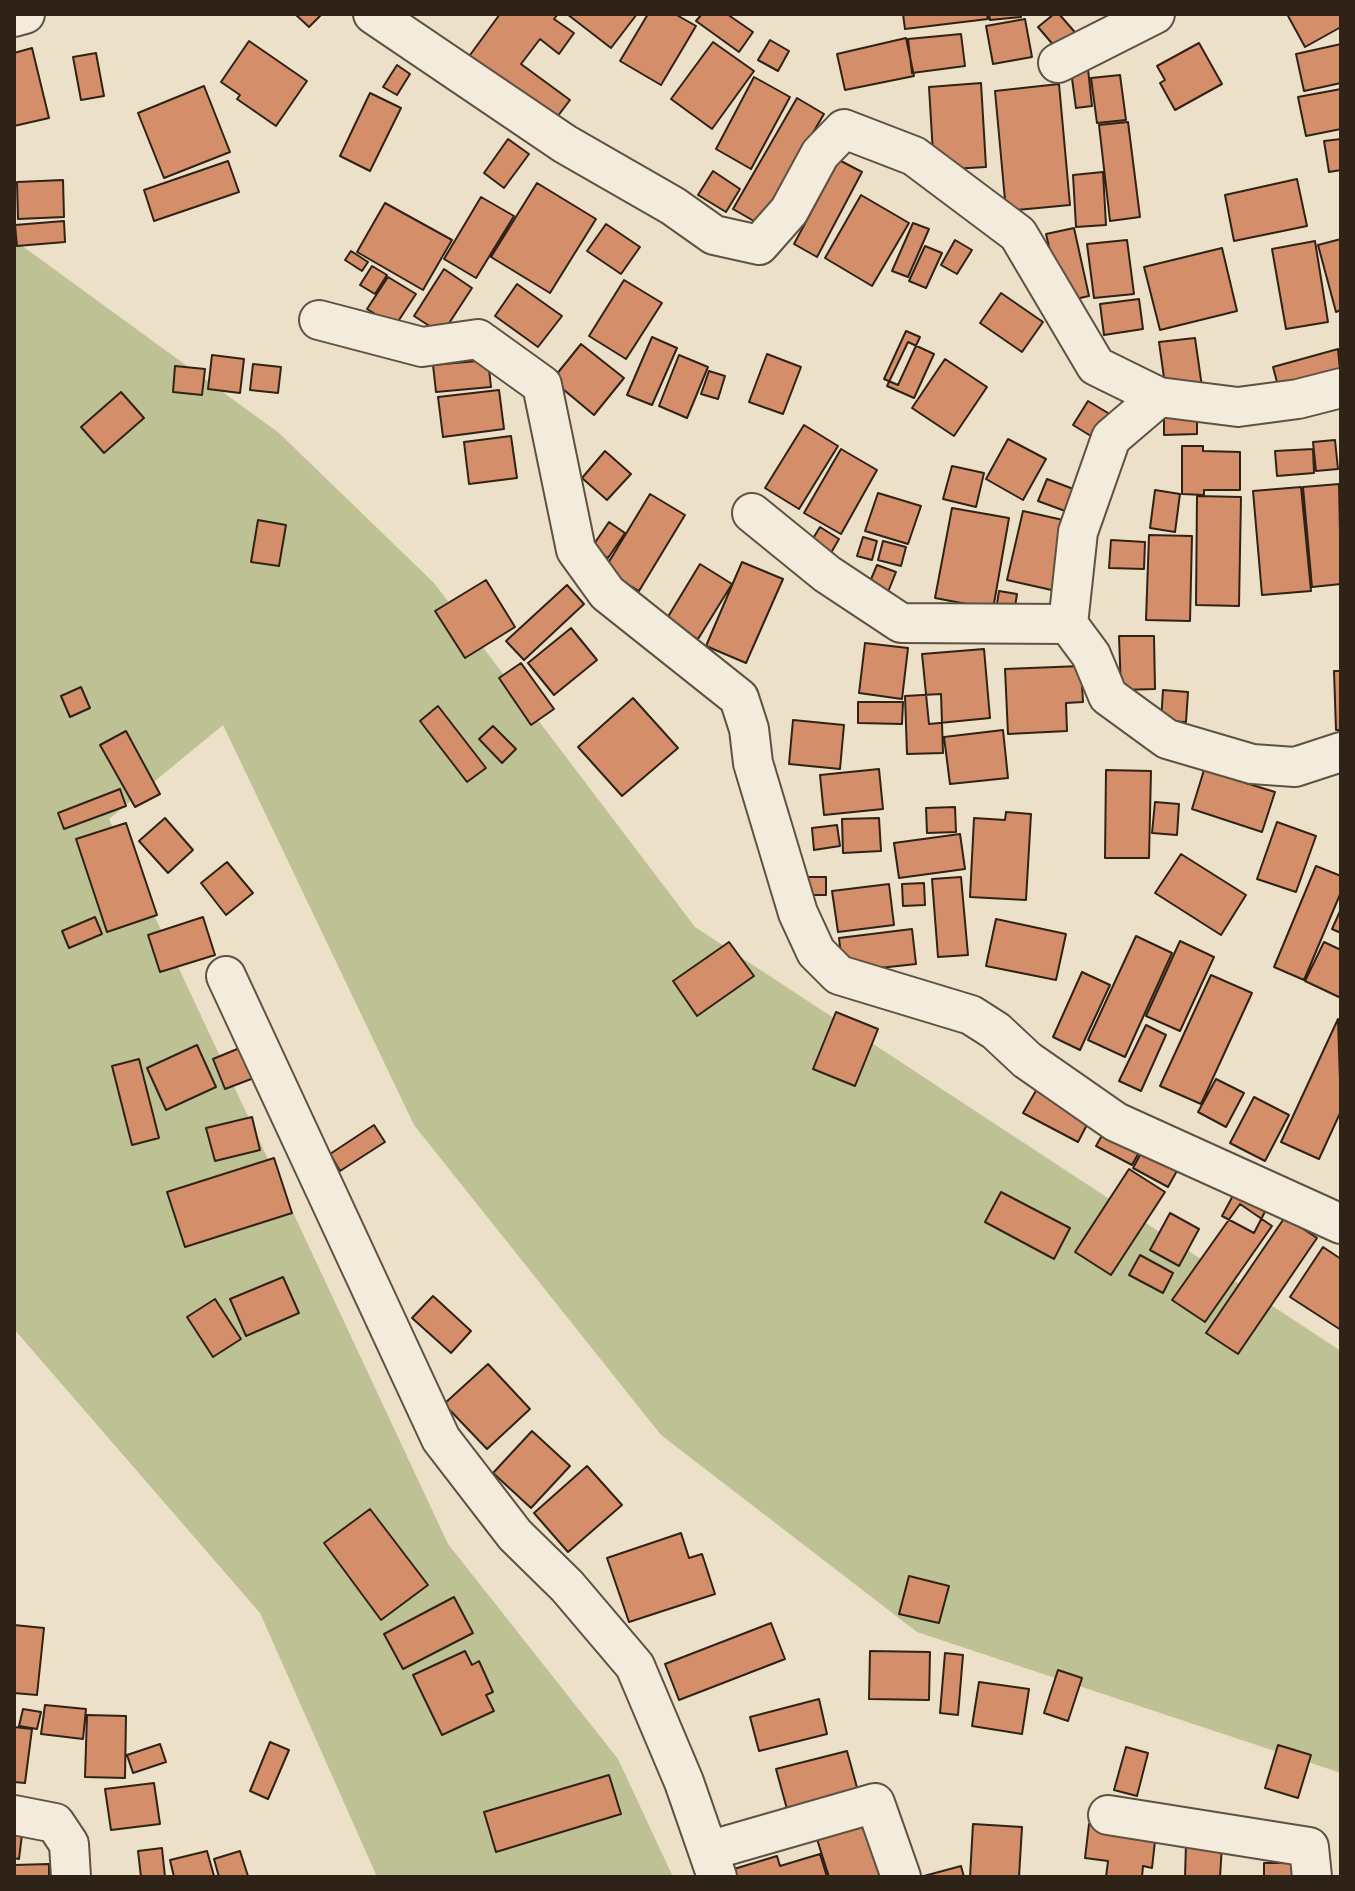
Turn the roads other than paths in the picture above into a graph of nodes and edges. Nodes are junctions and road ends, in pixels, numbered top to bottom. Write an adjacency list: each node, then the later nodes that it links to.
1 (25, 14): 4 (street)
2 (373, 14): 8 (street)
3 (1155, 14): 5 (street)
4 (14, 17)
5 (1058, 63)
6 (319, 320): 13 (street)
7 (1341, 388): 8 (street)
8 (1159, 397): 10 (street)
9 (752, 513): 10 (street)
10 (1068, 624): 11 (street)
11 (1341, 752)
12 (226, 976): 16 (street)
13 (1341, 1224)
14 (14, 1815): 17 (street)
15 (1108, 1815): 19 (street)
16 (712, 1864): 18 (street)
17 (71, 1877)
18 (901, 1877)
19 (1312, 1877)

